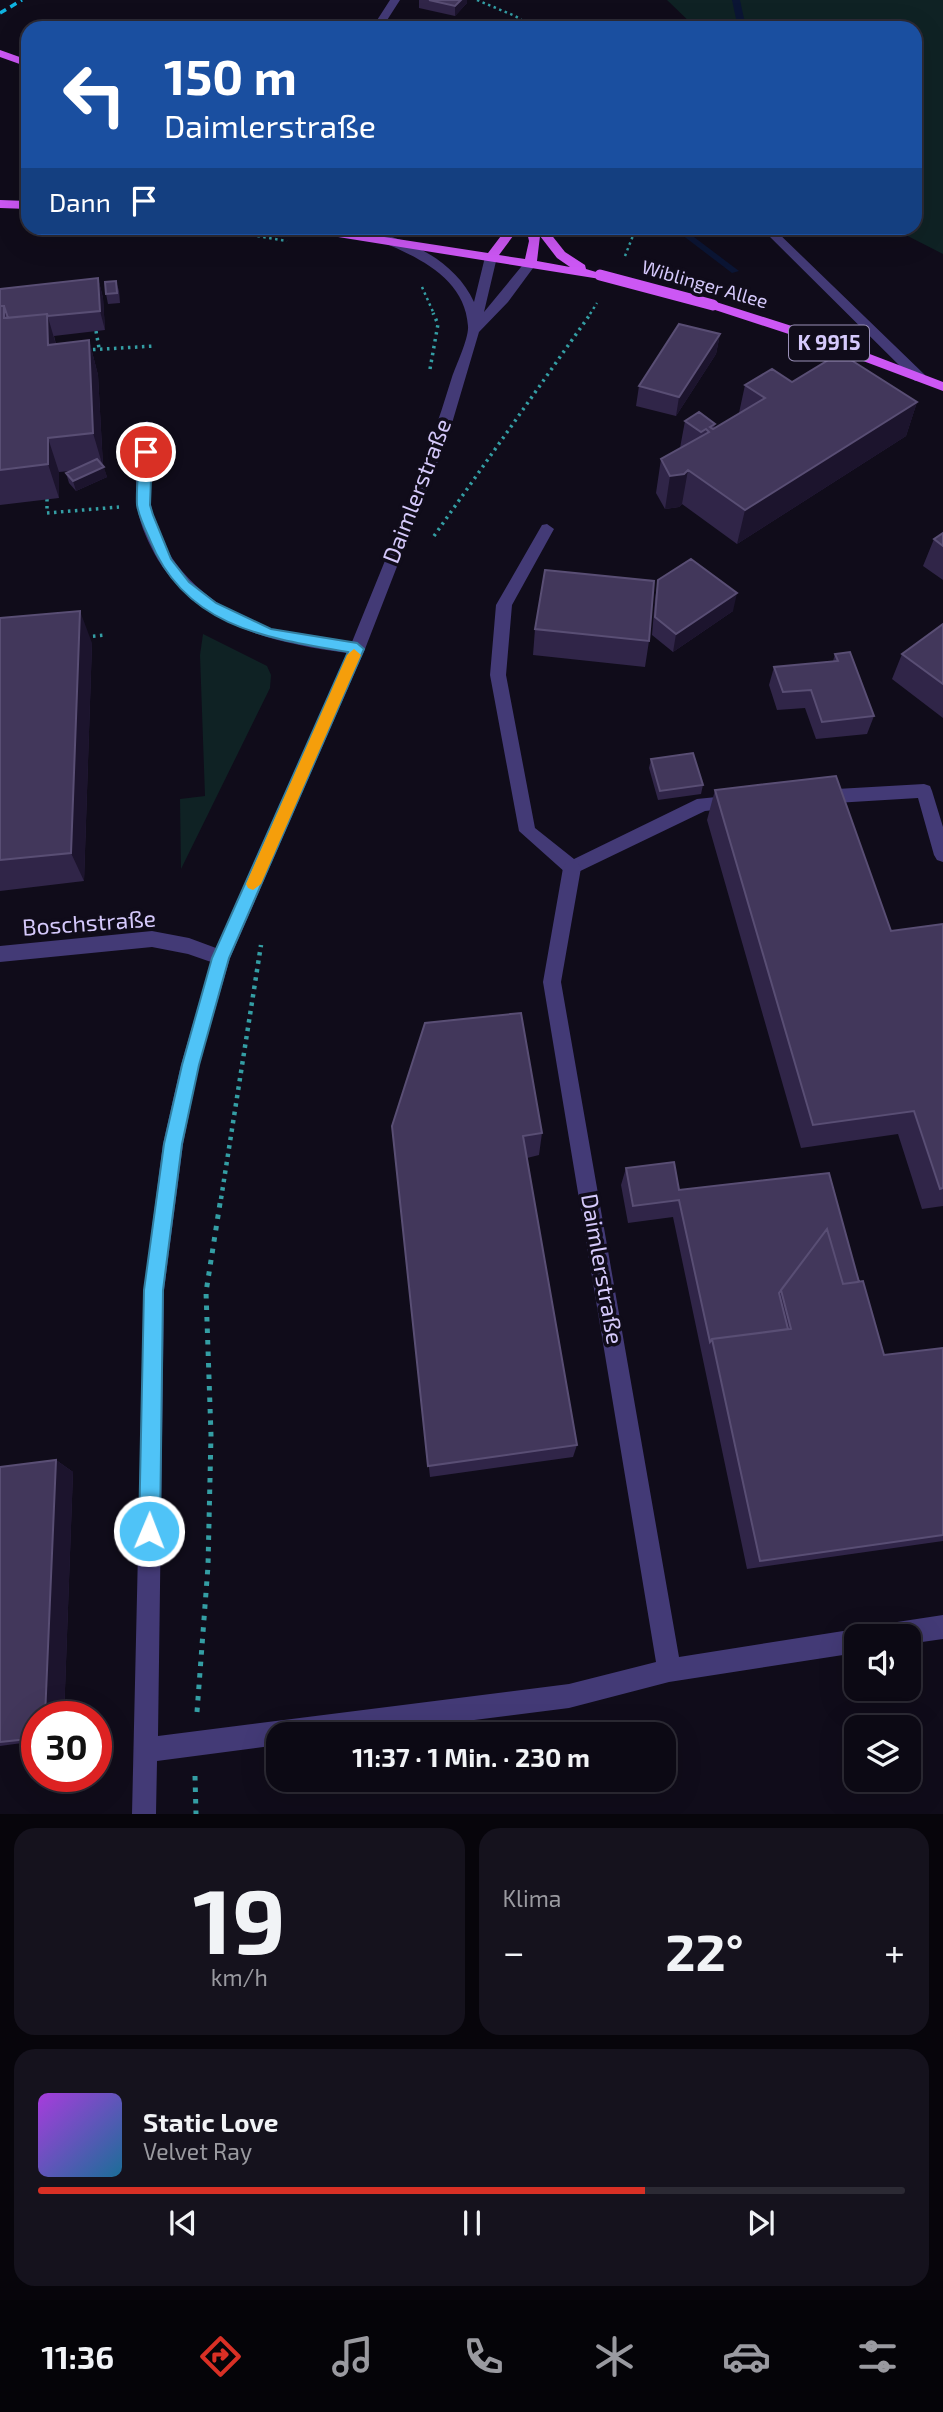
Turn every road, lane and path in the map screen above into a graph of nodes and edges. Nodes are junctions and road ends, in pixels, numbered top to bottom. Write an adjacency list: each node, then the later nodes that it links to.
1 (394, 0): 3 (street)
2 (477, 0): 4 (path)
3 (381, 21)
4 (523, 21)
5 (0, 52): 6 (main road)
6 (21, 61)
7 (0, 204): 8 (main road)
8 (21, 205)
9 (253, 235): 17 (path)
10 (360, 235): 16 (main road, Wiblinger Allee)
11 (508, 235): 19 (main road)
12 (534, 235): 20 (main road)
13 (545, 235): 21 (main road)
14 (634, 235): 18 (path)
15 (775, 235): 29 (street)
16 (382, 238): 19 (main road, Wiblinger Allee); 24 (street, Daimlerstraße)
17 (299, 243)
18 (628, 252)
19 (491, 257): 20 (main road, Wiblinger Allee); 24 (street, Daimlerstraße)
20 (530, 264): 21 (main road, Wiblinger Allee / K 9915); 24 (street, Daimlerstraße)
21 (594, 274): 29 (main road, Wiblinger Allee / K 9915, bridge)
22 (418, 279): 30 (path)
23 (96, 331): 27 (path)
24 (473, 331): 39 (street, Daimlerstraße)
25 (577, 336): 36 (path)
26 (155, 345): 27 (path)
27 (99, 348): 28 (path)
28 (76, 352)
29 (920, 377): 31 (main road, Wiblinger Allee / K 9915)
30 (428, 379)
31 (943, 387)
32 (147, 425): 34 (street)
33 (47, 499): 34 (path)
34 (144, 505): 39 (street)
35 (547, 528): 43 (street)
36 (427, 545)
37 (106, 635): 38 (path)
38 (74, 638)
39 (357, 649): 46 (street, Daimlerstraße)
40 (800, 798): 42 (street)
41 (758, 801): 43 (street)
42 (943, 855)
43 (572, 868): 50 (street, Daimlerstraße)
44 (262, 941): 51 (path)
45 (0, 954): 46 (street, Boschstraße)
46 (220, 958): 52 (street, Daimlerstraße)
47 (943, 1627): 48 (street)
48 (921, 1630)
49 (844, 1643): 50 (street)
50 (669, 1670): 51 (street)
51 (194, 1744): 52 (street); 54 (path)
52 (145, 1749): 53 (street, Daimlerstraße)
53 (145, 1814)
54 (196, 1814)

